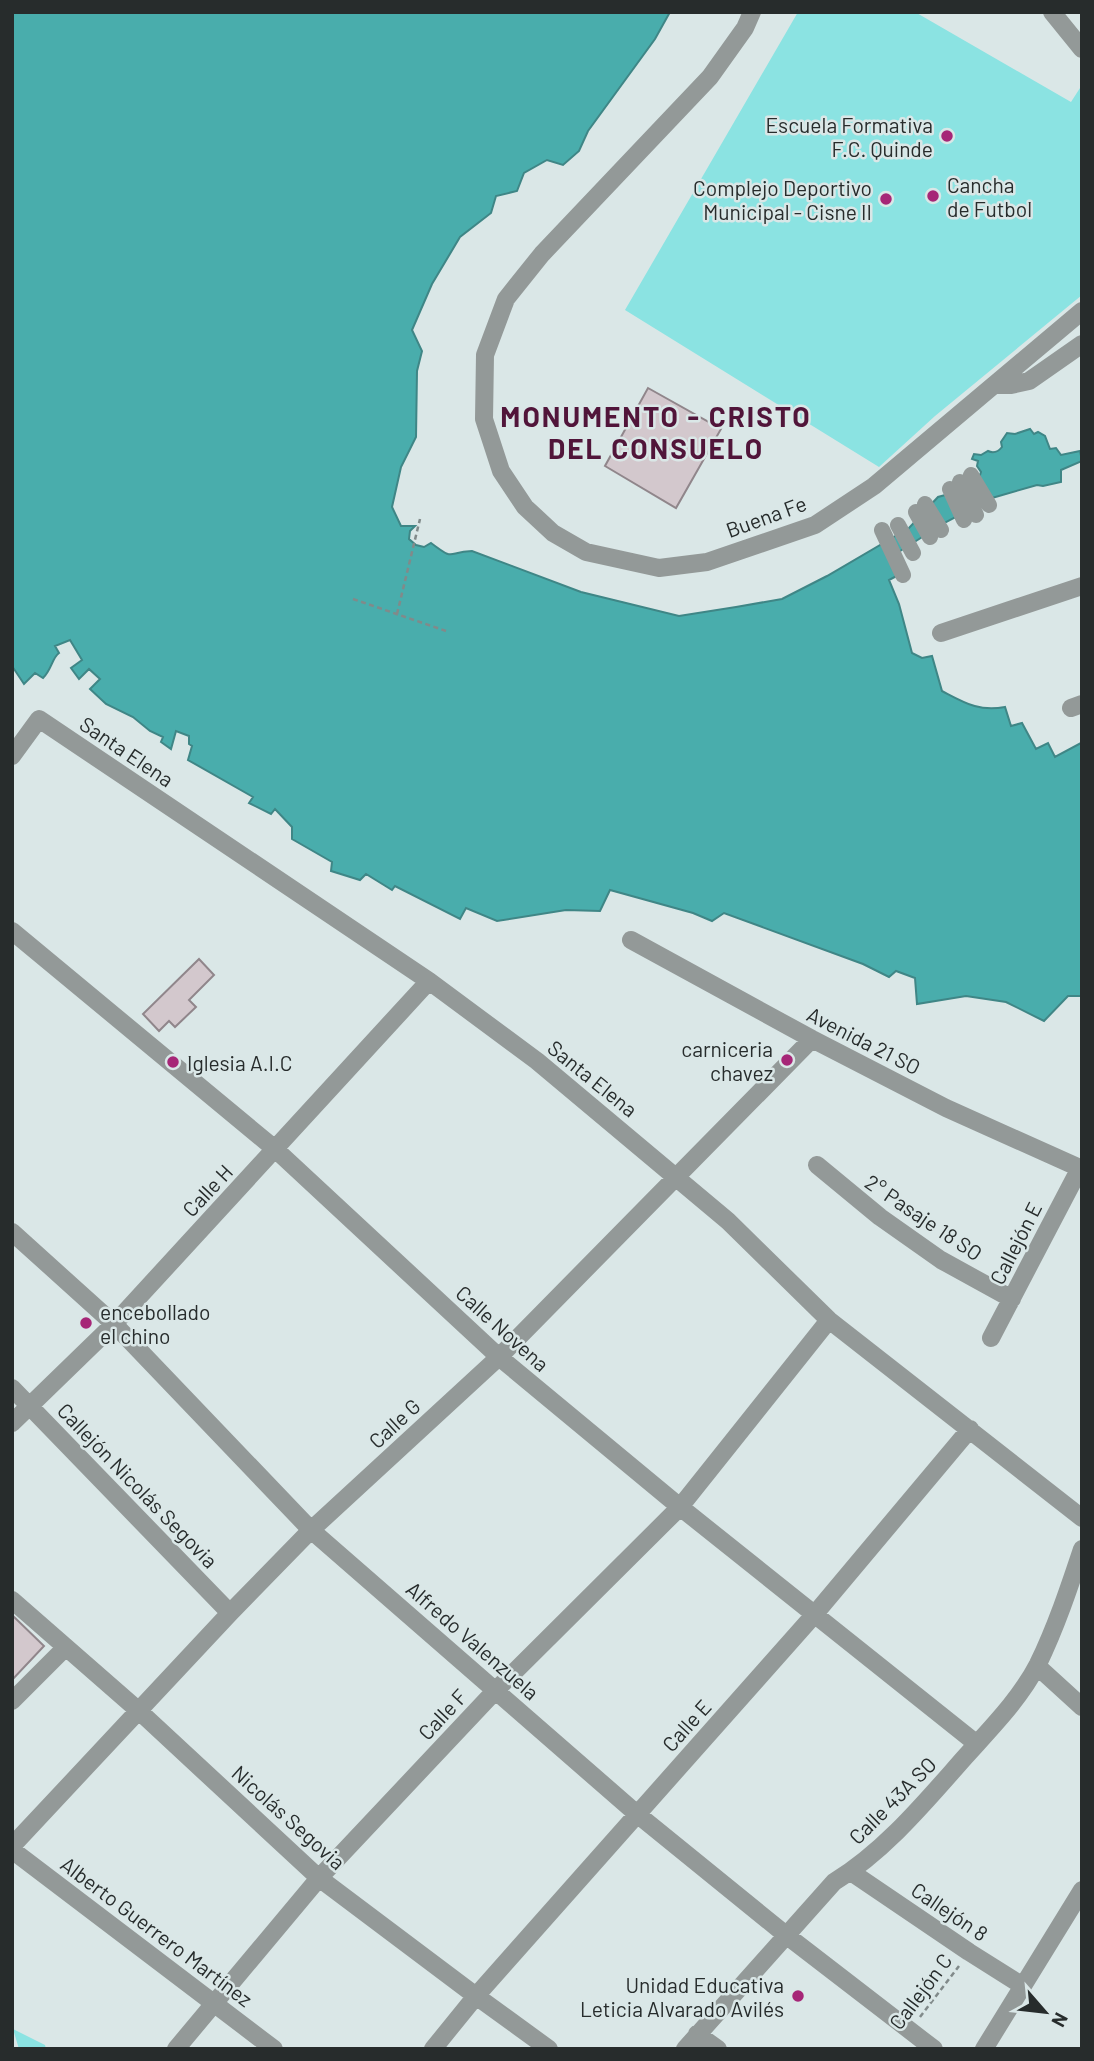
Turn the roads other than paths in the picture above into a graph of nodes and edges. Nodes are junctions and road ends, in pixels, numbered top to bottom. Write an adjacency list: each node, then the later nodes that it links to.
1 (752, 12): 6 (street, Buena Fe)
2 (1052, 12): 3 (street)
3 (1082, 49)
4 (1082, 311): 6 (street, Buena Fe)
5 (1082, 344): 6 (street)
6 (994, 385)
7 (960, 482): 9 (street)
8 (921, 508): 12 (street)
9 (977, 514)
10 (898, 525): 13 (street)
11 (882, 530): 14 (street)
12 (935, 533)
13 (913, 553)
14 (903, 575)
15 (1082, 586): 16 (street)
16 (941, 633)
17 (12, 756): 20 (street, Santa Elena)
18 (12, 931): 22 (street, Calle Novena)
19 (631, 940): 21 (street, Avenida 21 SO)
20 (429, 981): 22 (street, Calle H); 25 (street, Santa Elena)
21 (812, 1039): 24 (street, Avenida 21 SO); 25 (street, Calle G)
22 (275, 1149): 29 (street, Calle H); 31 (street, Calle Novena)
23 (817, 1165): 27 (street, 2° Pasaje 18 SO)
24 (1081, 1168): 27 (street, Callejón E)
25 (677, 1176): 28 (street, Santa Elena); 31 (street, Calle G)
26 (12, 1232): 29 (street, Alfredo Valenzuela)
27 (1012, 1299): 30 (street, Callejón E)
28 (829, 1320): 35 (street, Santa Elena); 36 (street, Calle F)
29 (114, 1324): 33 (street, Calle H); 38 (street, Alfredo Valenzuela)
30 (991, 1338)
31 (499, 1357): 36 (street, Calle Novena); 38 (street, Calle G)
32 (12, 1388): 33 (street, Callejón Nicolás Segovia)
33 (30, 1406): 34 (street, Calle H); 41 (street, Callejón Nicolás Segovia)
34 (12, 1423)
35 (970, 1429): 37 (street, Santa Elena); 42 (street, Calle E)
36 (680, 1507): 42 (street, Calle Novena); 45 (street, Calle F)
37 (1082, 1518)
38 (311, 1530): 41 (street, Calle G); 45 (street, Alfredo Valenzuela)
39 (1082, 1549): 44 (street, Calle 43A SO)
40 (12, 1600): 43 (street, Nicolás Segovia)
41 (230, 1613): 48 (street, Calle G)
42 (814, 1615): 49 (street, Calle Novena); 50 (street, Calle E)
43 (66, 1647): 46 (street); 48 (street, Nicolás Segovia)
44 (1037, 1667): 47 (street); 49 (street, Calle 43A SO)
45 (495, 1690): 50 (street, Alfredo Valenzuela); 53 (street, Calle F)
46 (12, 1701)
47 (1082, 1707)
48 (139, 1711): 51 (street, Calle G); 53 (street, Nicolás Segovia)
49 (977, 1744): 52 (street, Calle 43A SO)
50 (637, 1814): 55 (street, Alfredo Valenzuela); 57 (street, Calle E)
51 (12, 1848): 58 (street, Alberto Guerrero Martínez)
52 (851, 1872): 55 (street, Calle 43A SO); 56 (street, Callejón 8)
53 (319, 1878): 57 (street, Nicolás Segovia); 58 (street, Calle F)
54 (1082, 1890): 56 (street)
55 (786, 1935): 59 (street, Calle 43A SO); 66 (street, Alfredo Valenzuela)
56 (1023, 1986): 67 (street)
57 (476, 1996): 62 (street, Calle E); 63 (street, Nicolás Segovia)
58 (214, 2003): 60 (street, Calle F); 61 (street, Alberto Guerrero Martínez)
59 (697, 2034): 64 (street, Calle 43A SO); 65 (street)
60 (176, 2049)
61 (274, 2049)
62 (433, 2049)
63 (550, 2049)
64 (685, 2049)
65 (718, 2049)
66 (934, 2049)
67 (984, 2049)

